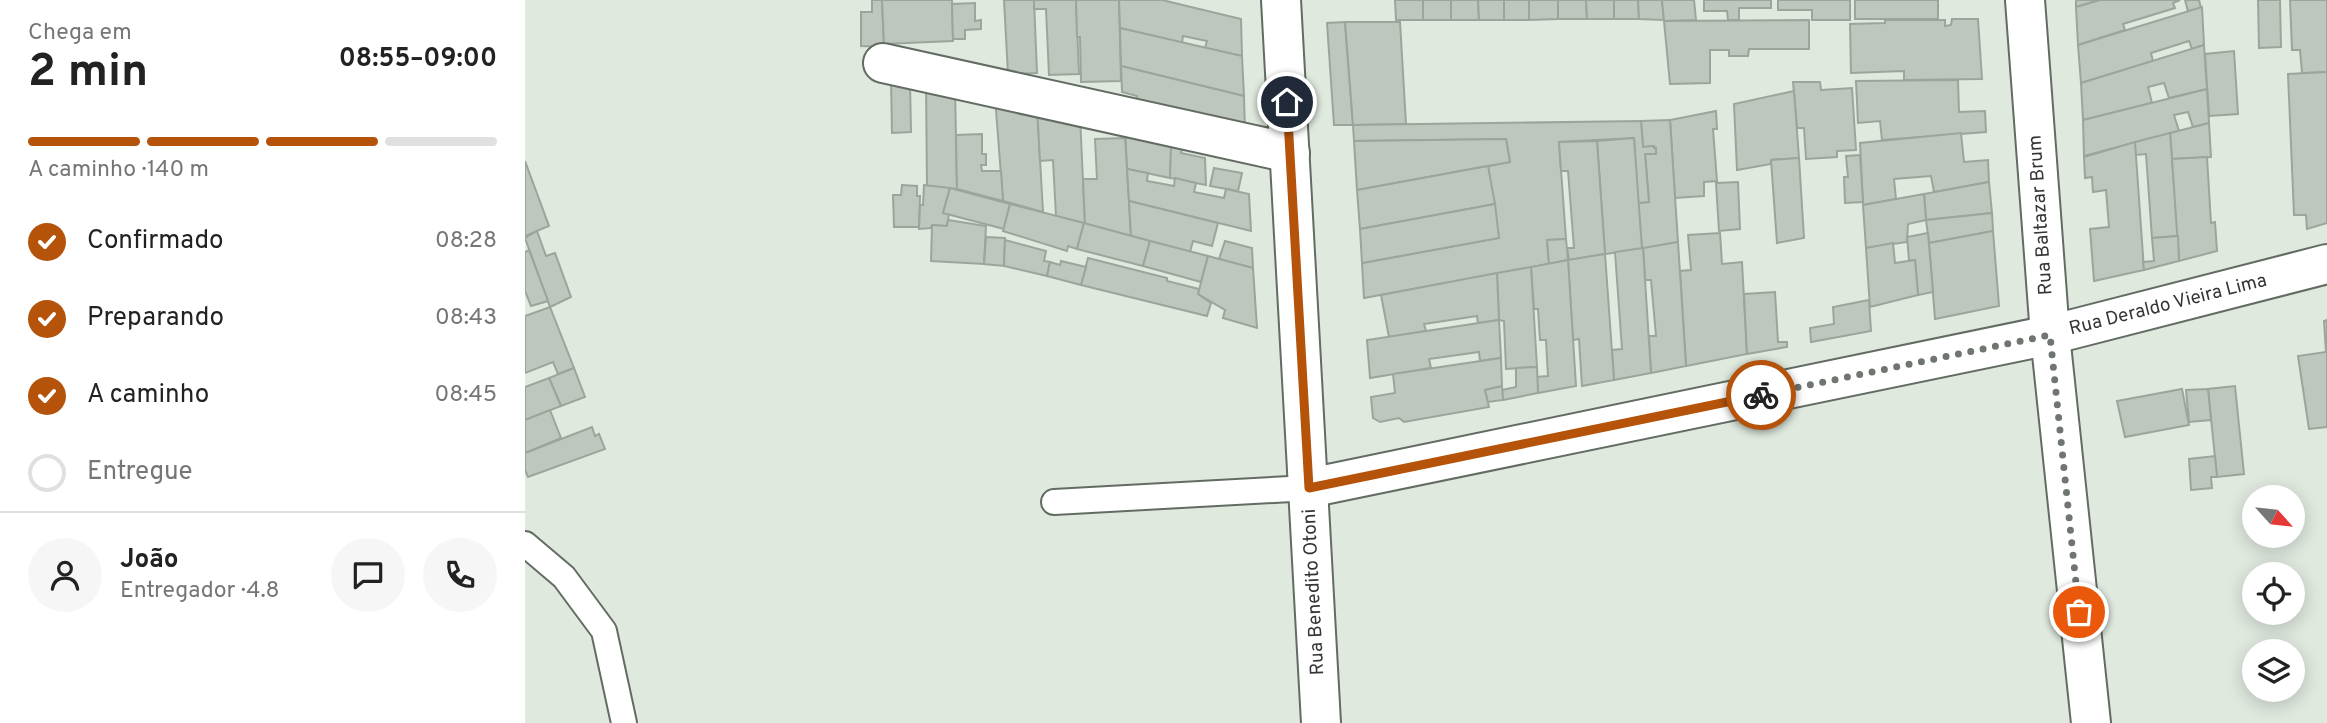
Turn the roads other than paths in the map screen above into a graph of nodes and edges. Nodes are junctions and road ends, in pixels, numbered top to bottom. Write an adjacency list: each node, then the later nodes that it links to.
1 (1281, 0): 4 (street, Rua Benedito Otoni)
2 (2025, 0): 6 (street, Rua Baltazar Brum)
3 (883, 64): 4 (street)
4 (1290, 153): 7 (street, Rua Benedito Otoni)
5 (2327, 264): 6 (street, Rua Deraldo Vieira Lima)
6 (2050, 335): 7 (street, Rua Deraldo Vieira Lima); 12 (street, Rua Baltazar Brum)
7 (1309, 488): 8 (lane); 11 (street, Rua Benedito Otoni)
8 (1054, 502)
9 (525, 544): 10 (lane)
10 (624, 723)
11 (1321, 723)
12 (2091, 723)

